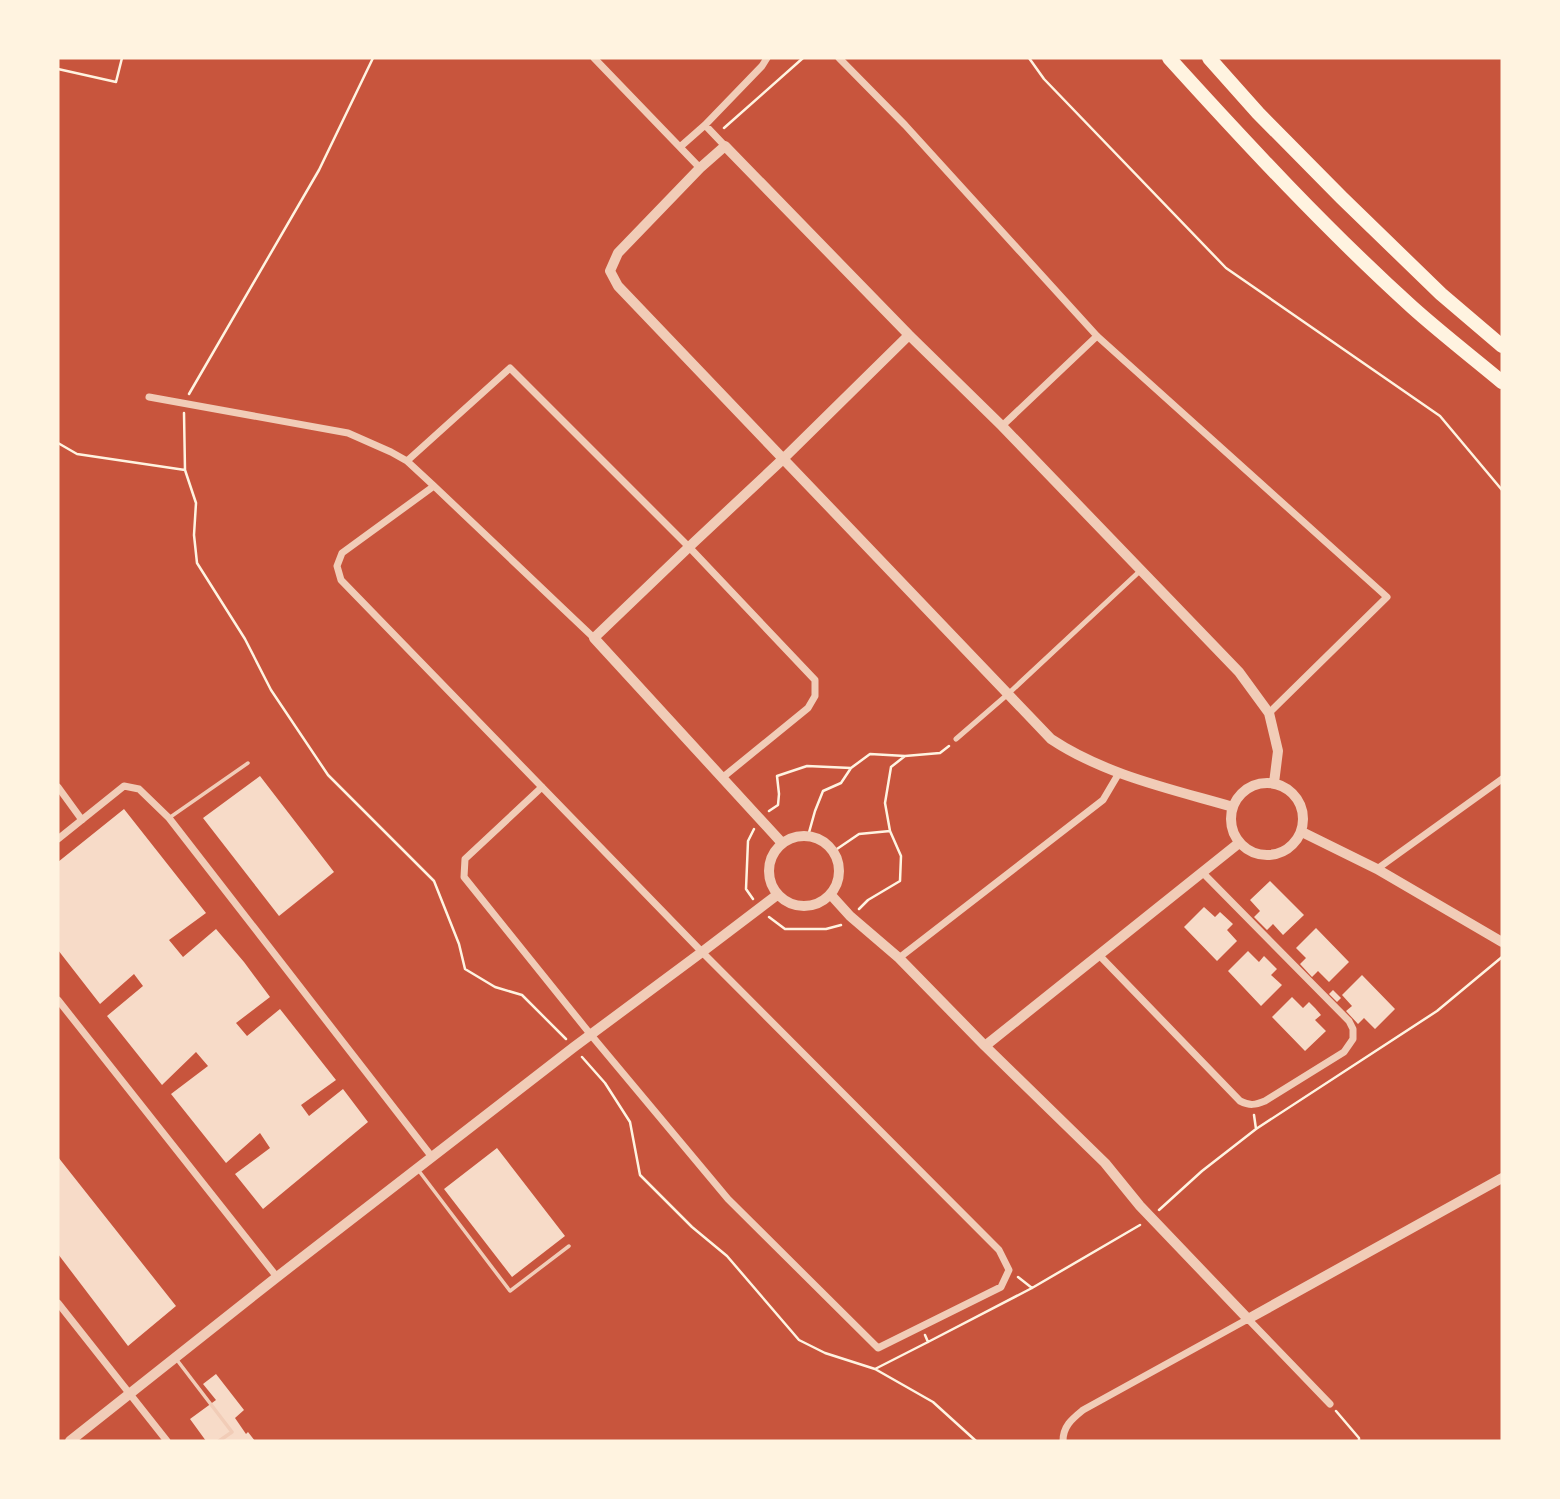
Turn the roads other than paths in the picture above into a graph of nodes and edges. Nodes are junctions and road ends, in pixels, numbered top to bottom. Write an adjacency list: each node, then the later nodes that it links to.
1 (594, 58): 8 (street)
2 (767, 58): 6 (street)
3 (839, 58): 11 (street)
4 (1169, 58): 13 (highway)
5 (1209, 58): 12 (highway)
6 (705, 125): 7 (street); 8 (street)
7 (725, 146): 9 (street); 10 (street)
8 (680, 147): 9 (street)
9 (700, 168): 16 (street)
10 (909, 335): 15 (street); 16 (street)
11 (1097, 336): 15 (street); 23 (street)
12 (1502, 346)
13 (1502, 382)
14 (149, 397): 17 (street)
15 (1002, 426): 20 (street)
16 (783, 459): 19 (street); 22 (street)
17 (407, 461): 18 (street); 19 (street)
18 (434, 486): 21 (street); 31 (street)
19 (689, 547): 21 (street); 27 (street)
20 (1141, 570): 22 (street); 23 (street)
21 (594, 638): 27 (street)
22 (1008, 694): 24 (street); 26 (street)
23 (1269, 713): 29 (street)
24 (956, 739)
25 (248, 763): 33 (lane)
26 (1119, 773): 32 (street); 46 (street)
27 (722, 778): 37 (street)
28 (1502, 779): 39 (street)
29 (1274, 783): 32 (street); 35 (street)
30 (58, 787): 34 (street)
31 (542, 787): 44 (street); 48 (street)
32 (1233, 807): 38 (street)
33 (169, 818): 34 (street); 50 (street)
34 (82, 820): 36 (street)
35 (1301, 832): 38 (street); 39 (street)
36 (58, 839)
37 (782, 843): 41 (street); 42 (street)
38 (1239, 843): 40 (street)
39 (1377, 869): 43 (street)
40 (1202, 873): 45 (street); 45 (street)
41 (778, 895): 42 (street); 44 (street)
42 (831, 895): 46 (street)
43 (1500, 936)
44 (702, 952): 48 (street); 48 (street)
45 (1099, 955): 49 (street)
46 (899, 958): 49 (street)
47 (58, 1000): 54 (street)
48 (591, 1035): 50 (street)
49 (985, 1046): 56 (street)
50 (432, 1157): 51 (street)
51 (418, 1169): 53 (lane); 54 (street)
52 (1502, 1178): 56 (street)
53 (569, 1246)
54 (277, 1277): 57 (street)
55 (58, 1303): 58 (street)
56 (1248, 1319): 59 (street); 63 (street)
57 (176, 1358): 58 (street); 62 (lane)
58 (129, 1394): 60 (street); 61 (street)
59 (1330, 1404)
60 (70, 1441)
61 (167, 1441)
62 (219, 1441)
63 (1063, 1441)

